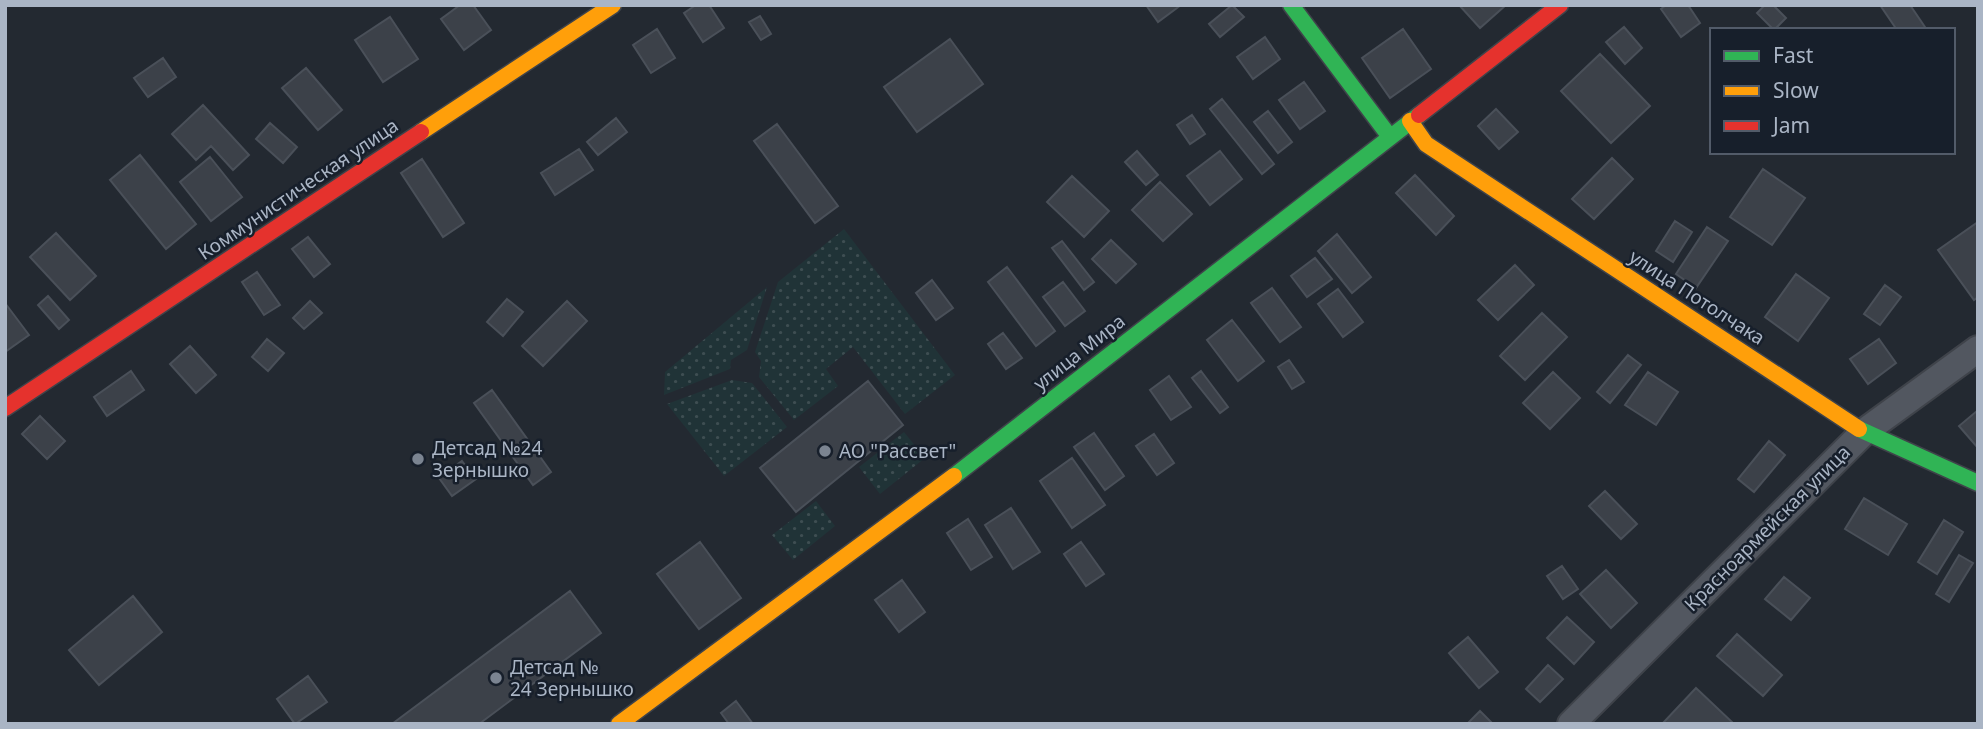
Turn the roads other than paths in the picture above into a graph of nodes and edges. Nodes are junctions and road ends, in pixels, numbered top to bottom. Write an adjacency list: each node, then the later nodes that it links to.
1 (613, 5): 7 (street, Коммунистическая улица)
2 (1291, 5): 5 (street)
3 (1560, 5): 4 (street, улица Мира)
4 (1410, 121): 5 (street, улица Мира); 8 (street, улица Потолчака)
5 (1390, 137): 10 (street, улица Мира)
6 (1978, 349): 8 (street, Красноармейская улица)
7 (5, 408)
8 (1864, 432): 9 (street, улица Потолчака); 11 (street, Красноармейская улица)
9 (1978, 483)
10 (619, 724)
11 (1571, 724)

